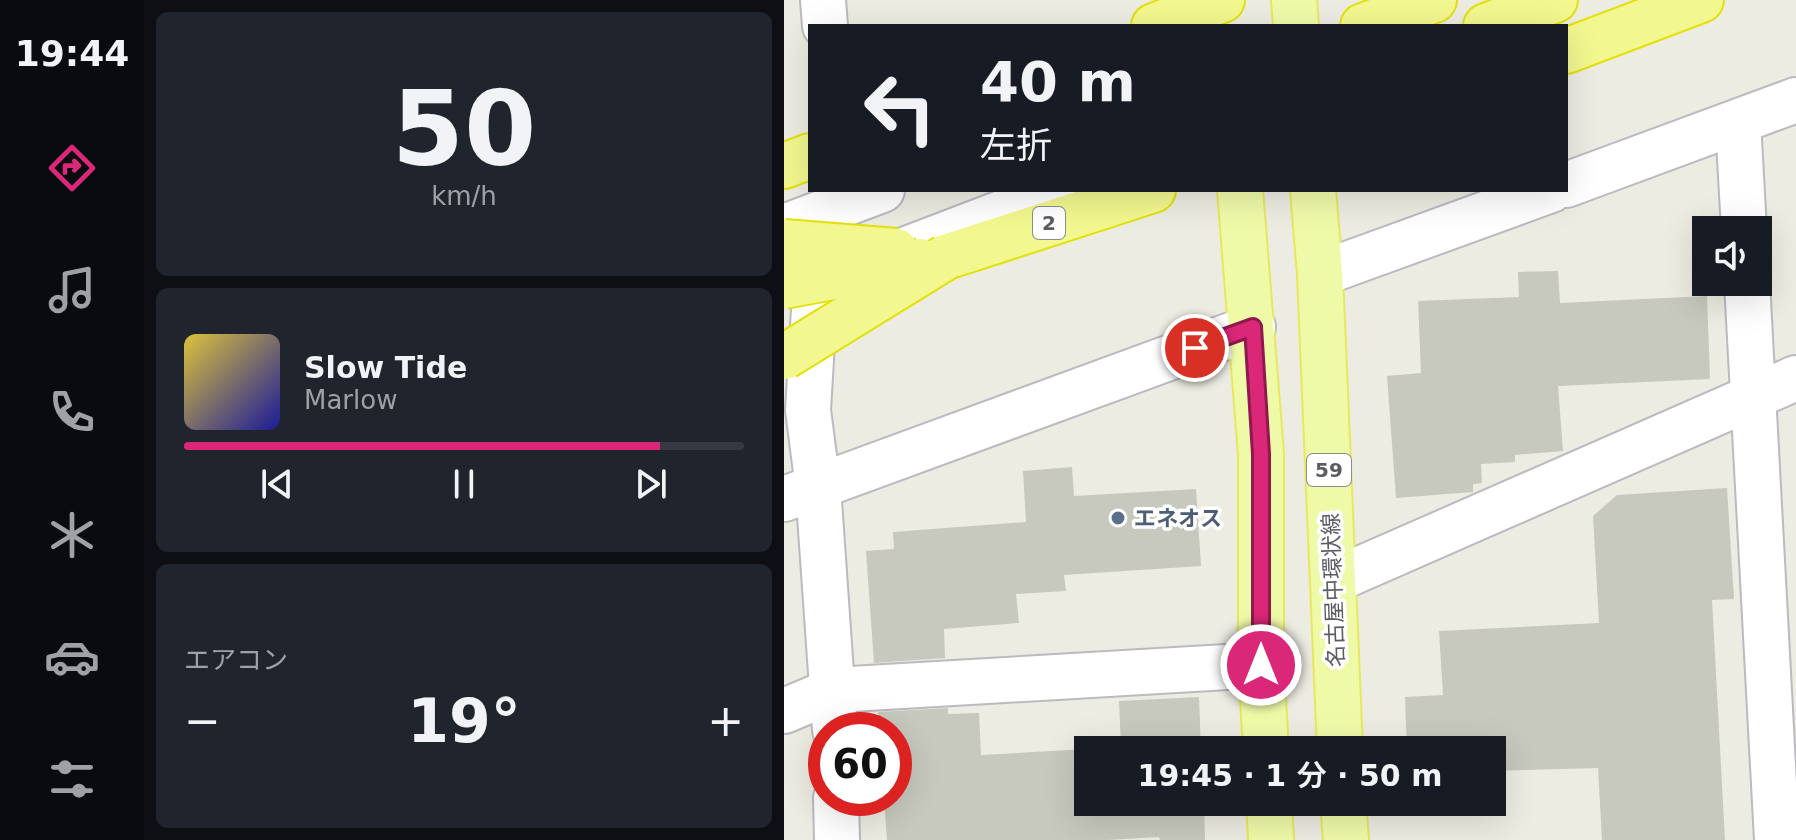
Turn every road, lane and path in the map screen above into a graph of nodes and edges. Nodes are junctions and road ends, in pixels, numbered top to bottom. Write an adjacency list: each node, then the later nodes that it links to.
1 (823, 0): 7 (street)
2 (1224, 0): 8 (highway); 9 (main road)
3 (1294, 0): 10 (main road)
4 (1434, 0): 11 (highway)
5 (1555, 0): 12 (highway)
6 (1701, 0): 13 (highway)
7 (825, 24)
8 (1159, 24)
9 (1228, 24)
10 (1296, 24)
11 (1368, 24)
12 (1491, 24)
13 (1568, 50)
14 (1796, 100): 15 (street)
15 (1738, 122): 20 (street); 28 (street)
16 (808, 140): 17 (highway)
17 (784, 145)
18 (808, 157): 19 (highway)
19 (784, 166)
20 (1568, 184)
21 (875, 192): 27 (street)
22 (1056, 192): 32 (street)
23 (1147, 192): 30 (highway, 2)
24 (1240, 192): 35 (main road)
25 (1313, 192): 31 (main road, 名古屋中環状線 / 59)
26 (1546, 192): 31 (street)
27 (808, 210): 32 (street)
28 (1743, 216)
29 (784, 242): 30 (highway, bridge)
30 (946, 257): 32 (highway, bridge); 34 (highway, bridge); 36 (highway, bridge)
31 (1320, 274): 40 (main road, 名古屋中環状線 / 59)
32 (794, 289): 39 (street)
33 (1748, 296): 38 (street)
34 (784, 326)
35 (1253, 327): 39 (street); 41 (main road)
36 (784, 357)
37 (1796, 378): 38 (street)
38 (1753, 397): 40 (street); 46 (street)
39 (801, 493): 42 (street)
40 (1335, 580): 45 (main road, 名古屋中環状線 / 59)
41 (1261, 665): 42 (street); 44 (main road)
42 (834, 710): 43 (street)
43 (784, 711)
44 (1265, 736)
45 (1339, 736)
46 (1784, 738): 53 (street)
47 (836, 816): 50 (street)
48 (1270, 816): 51 (main road)
49 (1344, 816): 52 (main road)
50 (837, 840)
51 (1271, 840)
52 (1346, 840)
53 (1777, 840)

